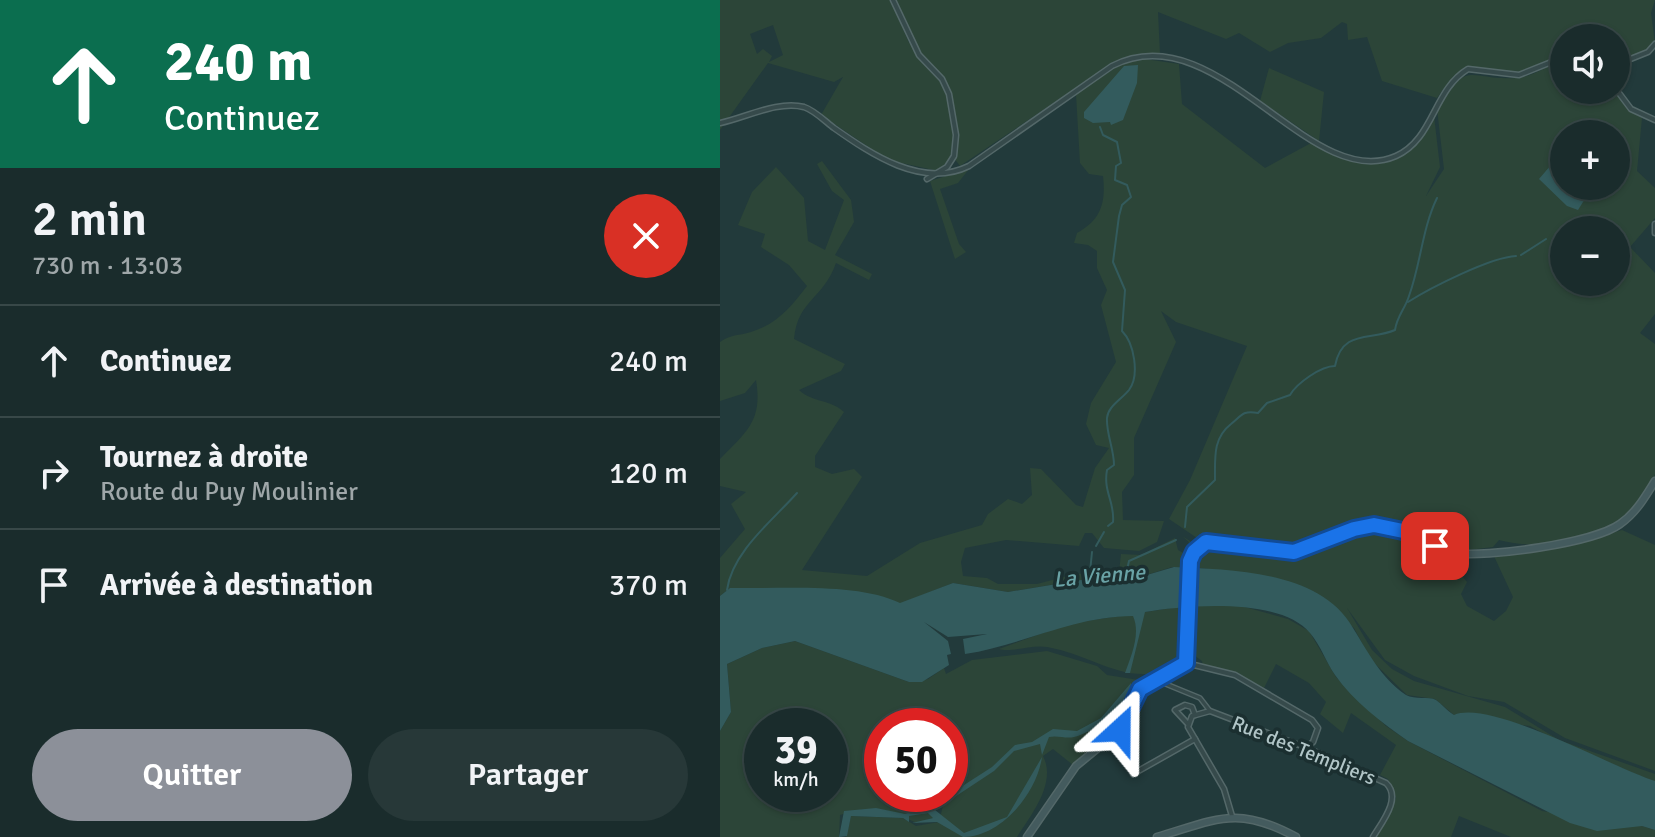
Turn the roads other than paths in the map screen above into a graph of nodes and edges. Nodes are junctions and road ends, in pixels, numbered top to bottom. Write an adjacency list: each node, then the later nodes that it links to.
1 (893, 0): 8 (street)
2 (1655, 44): 3 (street)
3 (1630, 59)
4 (1550, 63): 8 (street)
5 (1627, 104): 6 (street)
6 (1655, 120)
7 (720, 123): 8 (street)
8 (939, 173): 9 (street)
9 (927, 179)
10 (1655, 224): 11 (street)
11 (1655, 233)
12 (1655, 481): 13 (main road)
13 (1186, 663): 14 (main road); 19 (street)
14 (1156, 680): 15 (street); 23 (main road)
15 (1210, 711): 16 (street); 19 (street, Rue des Templiers)
16 (1195, 715): 17 (street); 17 (street)
17 (1188, 724): 18 (street)
18 (1195, 739): 20 (street); 21 (street)
19 (1307, 748): 25 (street, Rue des Templiers)
20 (1133, 774)
21 (1232, 816): 22 (main road); 24 (main road)
22 (1162, 836)
23 (1027, 837)
24 (1296, 837)
25 (1373, 837)

